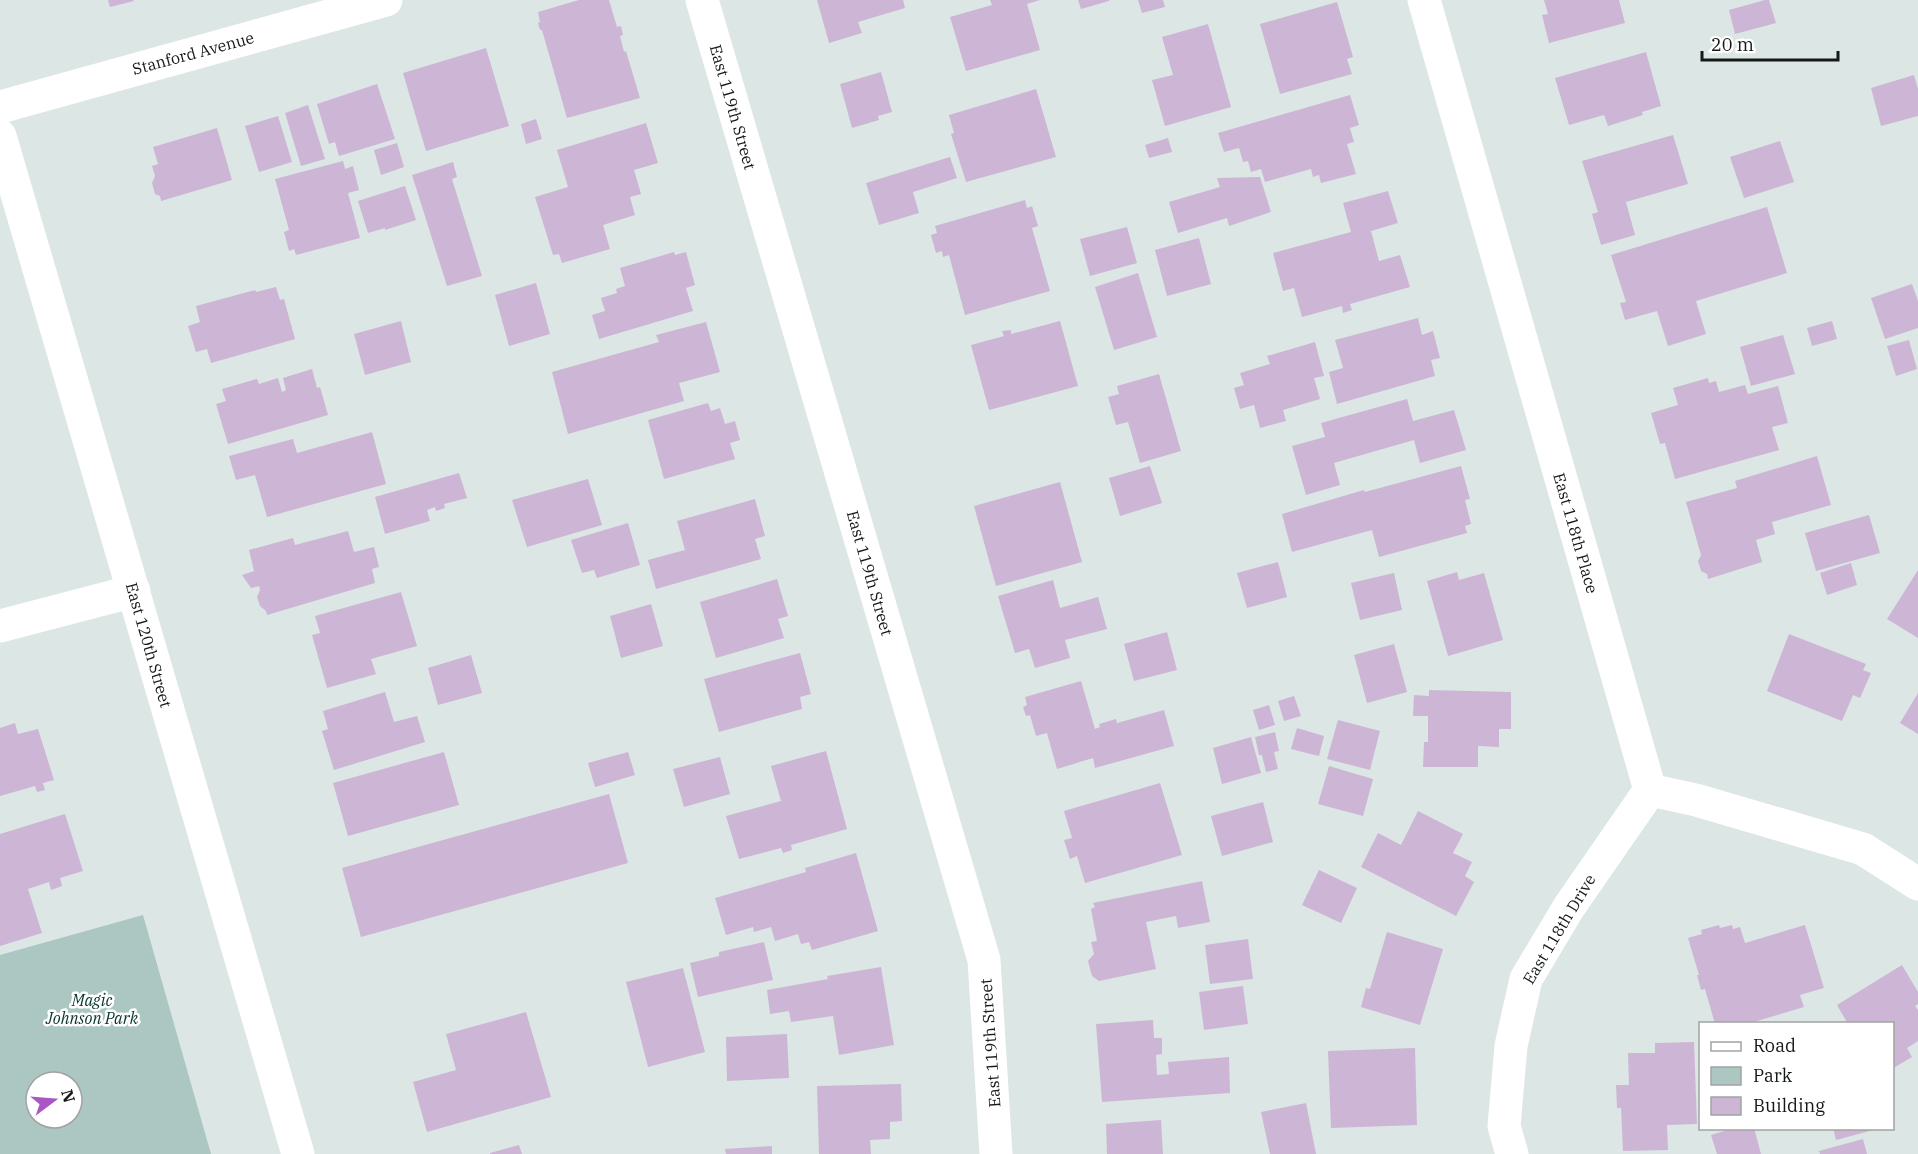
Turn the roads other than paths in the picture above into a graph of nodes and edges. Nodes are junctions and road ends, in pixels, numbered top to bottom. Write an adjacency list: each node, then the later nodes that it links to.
1 (386, 0): 4 (street, Stanford Avenue)
2 (702, 0): 11 (street, East 119th Street)
3 (1424, 0): 8 (street, East 118th Place)
4 (0, 107)
5 (0, 136): 6 (street, East 120th Street)
6 (134, 591): 7 (street); 10 (street, East 120th Street)
7 (0, 626)
8 (1650, 790): 9 (street); 12 (street, East 118th Drive)
9 (1918, 884)
10 (298, 1154)
11 (996, 1154)
12 (1512, 1154)

